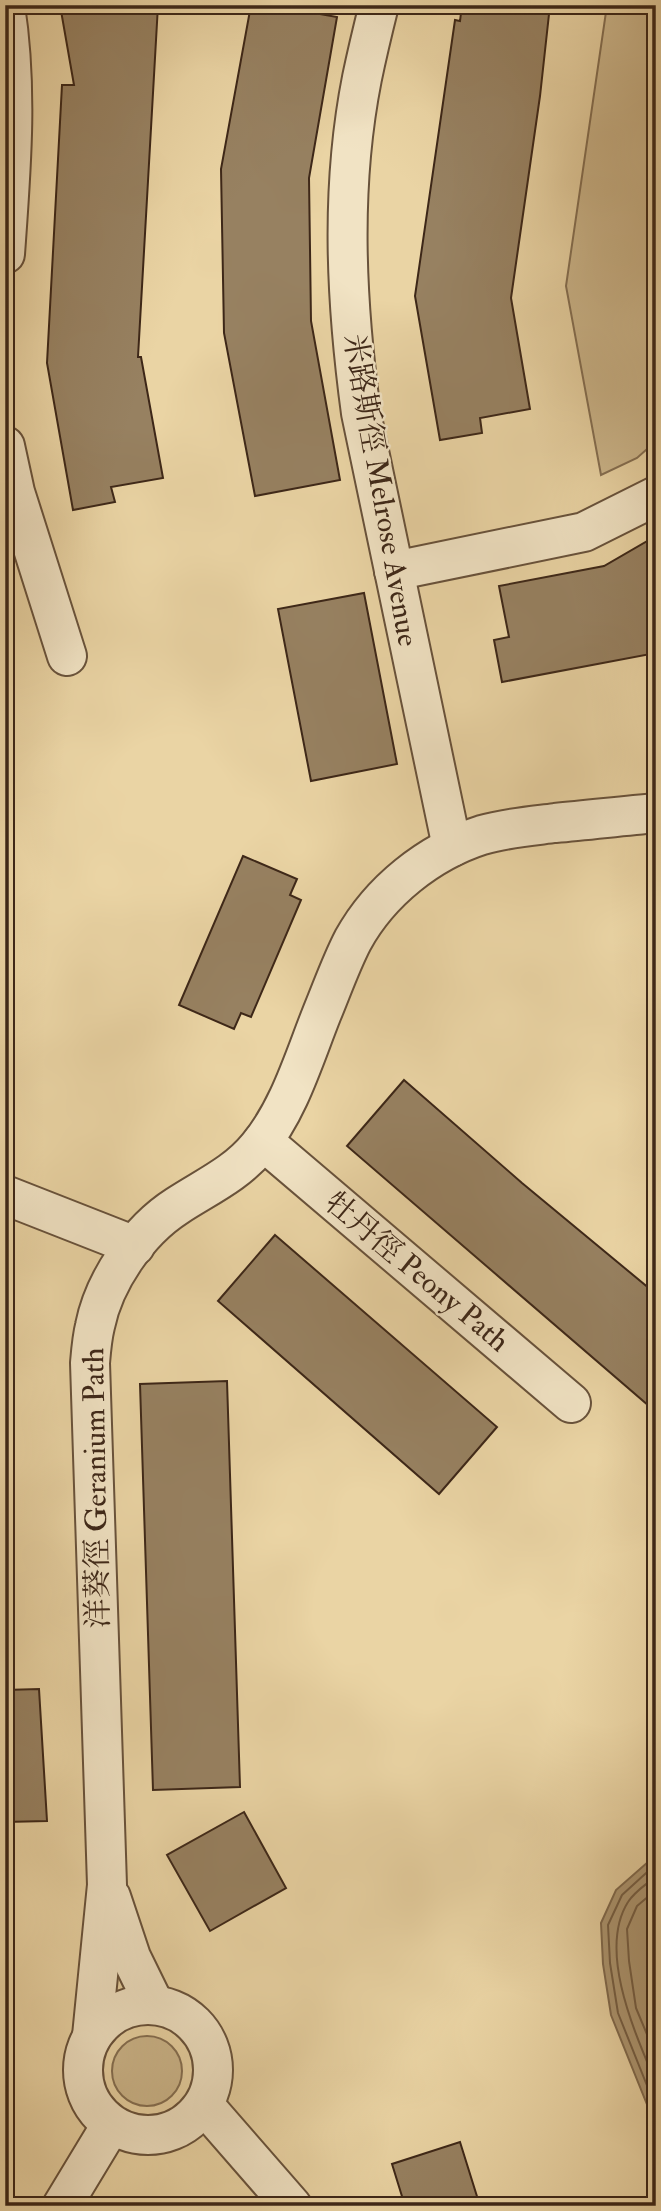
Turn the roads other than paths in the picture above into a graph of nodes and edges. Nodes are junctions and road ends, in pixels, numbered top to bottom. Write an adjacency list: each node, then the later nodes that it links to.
1 (379, 5): 6 (street, 米路斯徑 Melrose Avenue)
2 (5, 6): 3 (street)
3 (5, 254)
4 (5, 446): 7 (street)
5 (656, 496): 6 (street)
6 (394, 571): 9 (street, 米路斯徑 Melrose Avenue)
7 (67, 656)
8 (656, 813): 9 (street, 洋葵徑 Geranium Path)
9 (452, 847): 10 (street, 洋葵徑 Geranium Path)
10 (263, 1141): 12 (street, 洋葵徑 Geranium Path); 13 (street, 牡丹徑 Peony Path)
11 (5, 1195): 12 (street)
12 (135, 1246): 14 (street, 洋葵徑 Geranium Path)
13 (571, 1403)
14 (107, 1885): 15 (street, 洋葵徑 Geranium Path); 16 (street, 洋葵徑 Geranium Path)
15 (154, 2004): 16 (street); 17 (street)
16 (92, 2036): 18 (street)
17 (204, 2105): 18 (street); 20 (street)
18 (111, 2125): 19 (street)
19 (62, 2206)
20 (292, 2206)

